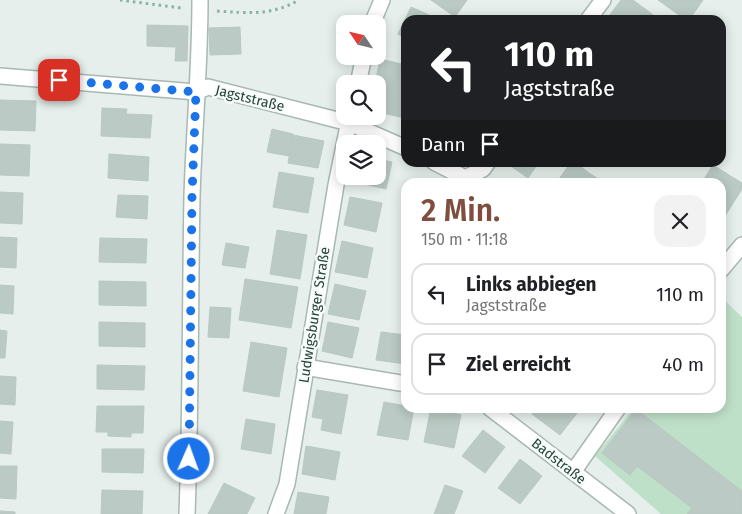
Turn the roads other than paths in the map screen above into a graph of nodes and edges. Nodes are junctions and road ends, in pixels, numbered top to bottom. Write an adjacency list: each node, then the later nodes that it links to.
1 (382, 0): 4 (street)
2 (602, 0): 5 (street)
3 (200, 5): 7 (street)
4 (376, 15)
5 (592, 15)
6 (0, 76): 7 (street, Jagststraße)
7 (196, 92): 8 (street, Jagststraße); 24 (street)
8 (336, 117)
9 (349, 125): 18 (street, Ludwigsburger Straße)
10 (360, 125): 11 (street, Jagststraße)
11 (401, 146)
12 (444, 167): 14 (street)
13 (484, 167): 15 (street)
14 (465, 178)
15 (465, 178)
16 (742, 245): 17 (street)
17 (726, 264)
18 (305, 367): 19 (street); 25 (street, Ludwigsburger Straße)
19 (401, 383)
20 (496, 413): 22 (street, Badstraße)
21 (614, 413): 22 (street)
22 (573, 472): 23 (street, Badstraße)
23 (611, 509): 26 (street, Badstraße)
24 (187, 514)
25 (276, 514)
26 (628, 514)

